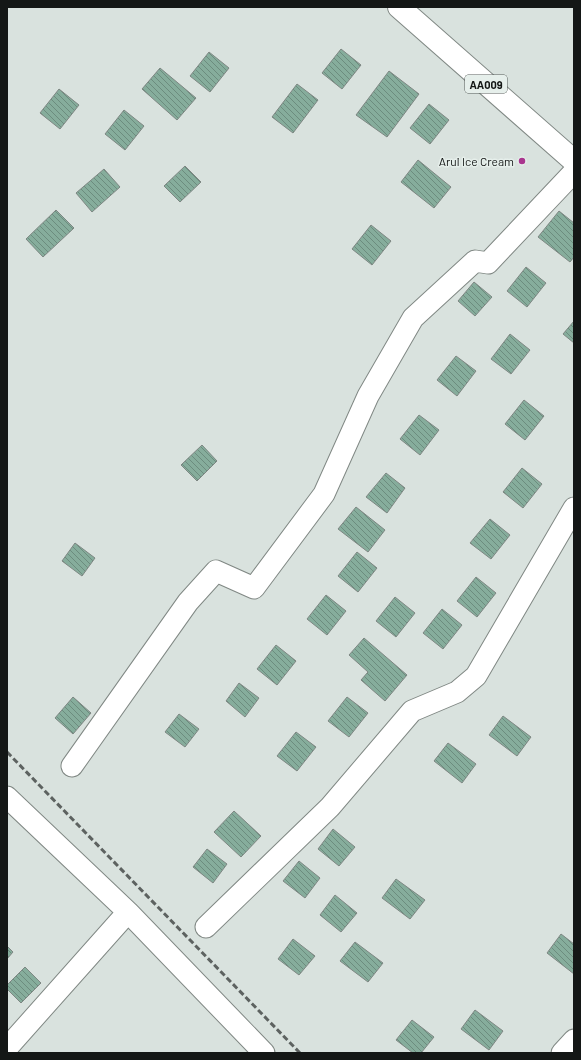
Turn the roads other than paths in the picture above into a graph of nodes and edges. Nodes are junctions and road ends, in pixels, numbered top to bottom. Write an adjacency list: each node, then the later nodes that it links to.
1 (399, 7): 2 (highway, AA009)
2 (574, 161)
3 (574, 172): 5 (street)
4 (574, 508): 8 (street)
5 (72, 766)
6 (7, 797): 7 (street)
7 (128, 912): 10 (street); 11 (street)
8 (206, 927)
9 (574, 1040): 12 (street)
10 (7, 1048)
11 (264, 1053)
12 (562, 1053)

